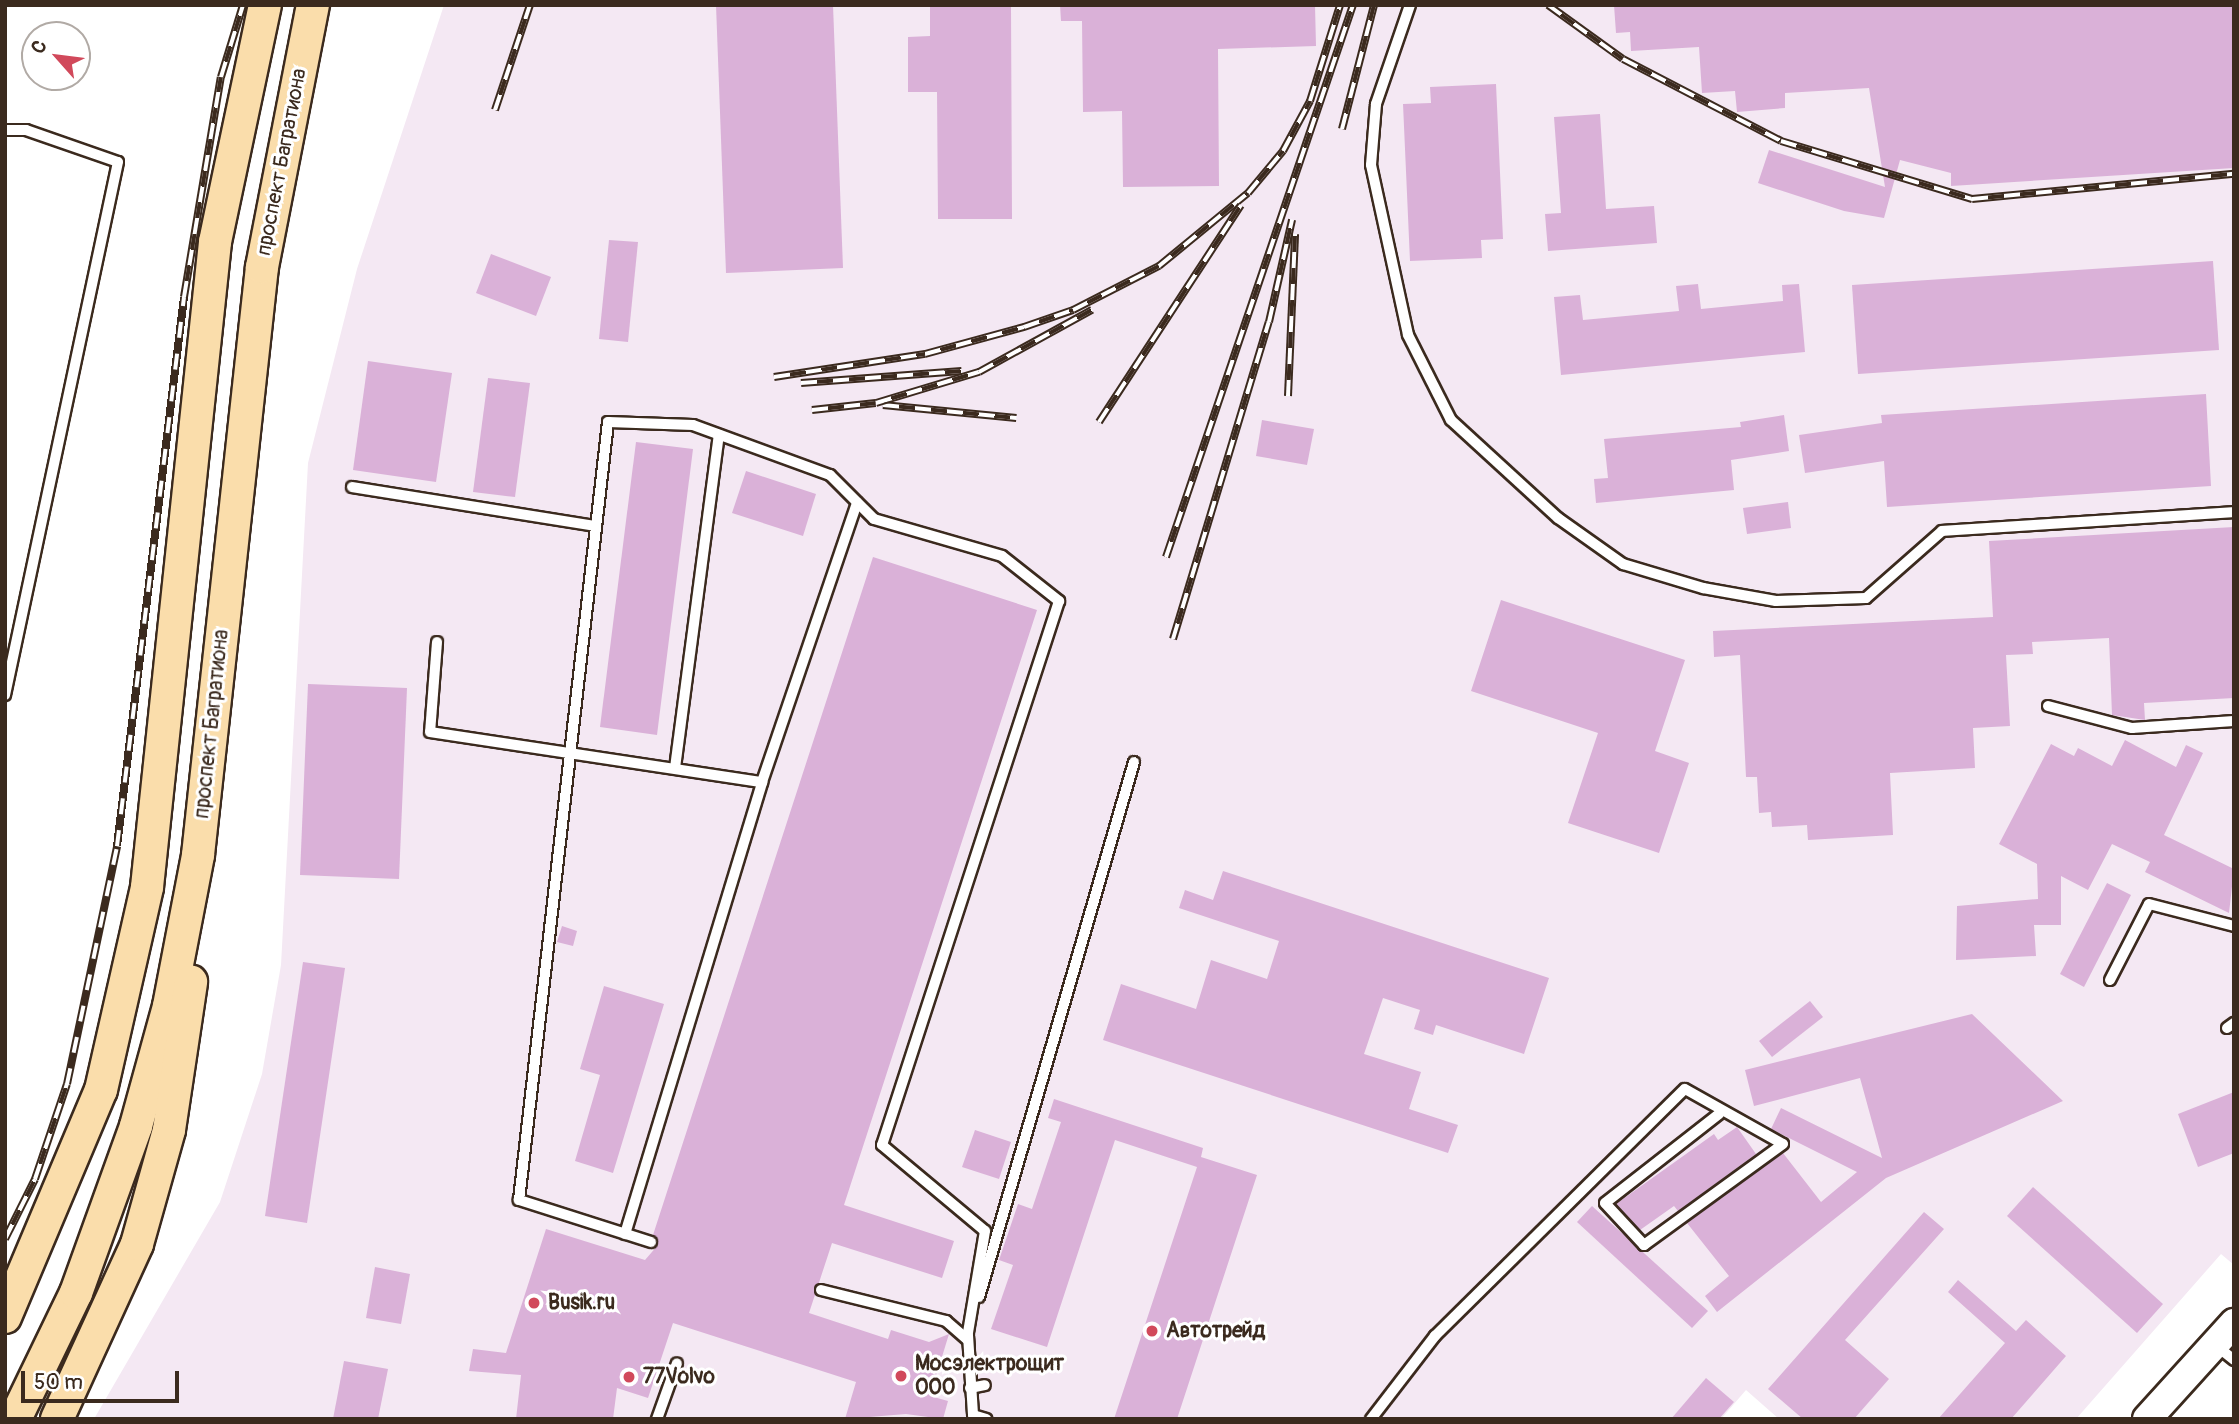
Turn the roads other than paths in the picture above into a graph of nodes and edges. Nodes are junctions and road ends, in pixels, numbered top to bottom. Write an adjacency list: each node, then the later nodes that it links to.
1 (265, 5): 25 (main road)
2 (313, 5): 18 (main road, проспект Багратиона)
3 (1410, 5): 8 (lane)
4 (5, 130): 11 (lane)
5 (719, 435): 7 (lane); 9 (lane); 16 (lane)
6 (352, 487): 9 (lane)
7 (857, 503): 17 (lane); 27 (lane)
8 (2234, 512)
9 (596, 526): 14 (lane)
10 (437, 642): 14 (lane)
11 (5, 695)
12 (2048, 706): 13 (lane)
13 (2234, 721)
14 (570, 751): 16 (lane); 22 (lane)
15 (1135, 762): 27 (lane)
16 (675, 768): 17 (lane)
17 (762, 782): 22 (lane)
18 (198, 855): 33 (main road, проспект Багратиона); 34 (main road)
19 (2234, 926): 20 (lane)
20 (2110, 980)
21 (1719, 1114): 21 (lane); 37 (lane)
22 (625, 1234): 23 (lane)
23 (651, 1242)
24 (821, 1290): 27 (lane)
25 (5, 1317)
26 (2234, 1323): 28 (street)
27 (967, 1339): 31 (lane)
28 (2224, 1352): 38 (street)
29 (677, 1363): 35 (lane)
30 (985, 1385): 31 (lane)
31 (970, 1388): 32 (lane)
32 (971, 1417): 36 (lane)
33 (15, 1419)
34 (57, 1419)
35 (657, 1419)
36 (986, 1419)
37 (1371, 1419)
38 (2147, 1419)

